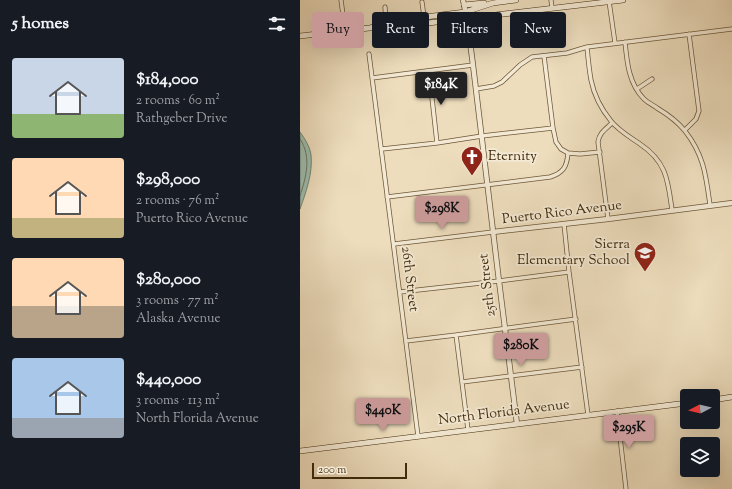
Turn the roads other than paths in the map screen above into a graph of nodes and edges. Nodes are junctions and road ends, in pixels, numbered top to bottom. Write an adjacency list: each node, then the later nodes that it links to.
1 (341, 0): 11 (street)
2 (516, 0): 8 (main road)
3 (551, 0): 10 (street)
4 (623, 0): 5 (main road)
5 (609, 1): 10 (main road); 24 (street)
6 (422, 2): 13 (street)
7 (464, 2): 8 (main road); 14 (street, 25th Street)
8 (493, 3): 14 (main road)
9 (385, 6): 12 (street)
10 (552, 8): 15 (main road)
11 (343, 12)
12 (385, 12)
13 (423, 12)
14 (465, 12)
15 (502, 14)
16 (372, 27): 18 (main road)
17 (364, 28): 18 (main road)
18 (369, 28)
19 (732, 29): 21 (street)
20 (312, 34): 22 (main road)
21 (689, 34): 23 (street); 37 (street)
22 (300, 35)
23 (625, 42): 24 (street); 34 (street)
24 (615, 43): 25 (street)
25 (587, 47): 28 (street); 35 (street)
26 (471, 48): 29 (street, 25th Street)
27 (369, 54): 31 (street, 26th Street)
28 (544, 56): 33 (street); 36 (street)
29 (473, 65): 30 (street); 33 (street, 25th Street)
30 (429, 71): 31 (street); 39 (street)
31 (372, 78): 40 (street, 26th Street)
32 (652, 79): 34 (street)
33 (476, 89): 38 (street, 25th Street)
34 (636, 89): 37 (street)
35 (612, 123): 41 (street); 47 (street)
36 (553, 128): 38 (street); 42 (street)
37 (685, 130): 46 (street)
38 (482, 136): 39 (street); 43 (street, 25th Street)
39 (437, 143): 40 (street)
40 (382, 149): 44 (street, 26th Street)
41 (600, 152): 42 (street); 48 (street)
42 (568, 153): 43 (street)
43 (487, 184): 44 (street); 50 (street, 25th Street)
44 (387, 197): 51 (street, 26th Street)
45 (732, 203): 46 (street, Puerto Rico Avenue)
46 (710, 206): 47 (street, Puerto Rico Avenue)
47 (672, 210): 48 (street, Puerto Rico Avenue)
48 (608, 219): 49 (street, Puerto Rico Avenue)
49 (564, 224): 50 (street, Puerto Rico Avenue); 52 (street)
50 (493, 232): 51 (street, Puerto Rico Avenue); 53 (street, 25th Street)
51 (394, 244): 54 (street, 26th Street)
52 (569, 272): 53 (street); 55 (street)
53 (499, 281): 54 (street); 56 (street, 25th Street)
54 (400, 292): 58 (street, 26th Street)
55 (576, 319): 56 (street); 59 (street)
56 (505, 328): 57 (street); 60 (street, 25th Street)
57 (456, 335): 58 (street); 61 (street)
58 (406, 341): 69 (street, 26th Street)
59 (582, 367): 60 (street); 66 (street)
60 (511, 376): 61 (street); 67 (street, 25th Street)
61 (462, 382): 68 (street)
62 (732, 397): 63 (main road)
63 (720, 399)
64 (680, 404): 65 (main road, North Florida Avenue)
65 (616, 411): 66 (main road, North Florida Avenue); 71 (street)
66 (588, 415): 67 (main road, North Florida Avenue)
67 (518, 424): 68 (main road, North Florida Avenue)
68 (468, 430): 69 (main road, North Florida Avenue)
69 (418, 436): 70 (main road, North Florida Avenue)
70 (300, 450)
71 (626, 489)

